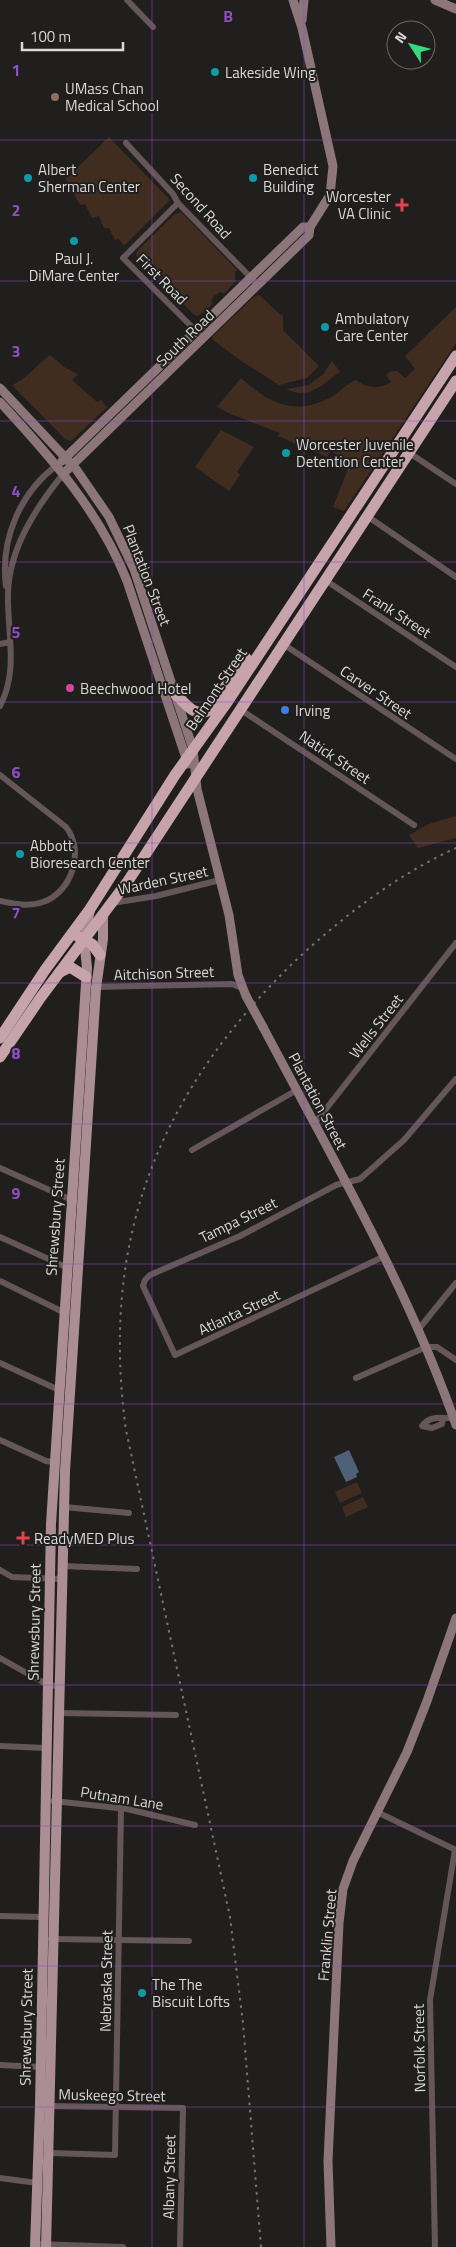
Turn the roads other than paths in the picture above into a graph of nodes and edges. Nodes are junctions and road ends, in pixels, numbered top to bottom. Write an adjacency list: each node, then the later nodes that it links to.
1 (127, 0): 6 (street)
2 (293, 0): 7 (main road, South Road)
3 (304, 0): 7 (main road, South Road)
4 (435, 0): 5 (main road)
5 (456, 9)
6 (154, 27)
7 (302, 28): 10 (main road, South Road)
8 (126, 144): 9 (street, Second Road)
9 (178, 204): 11 (street, Second Road); 13 (street, First Road)
10 (310, 227): 11 (main road, South Road); 12 (main road, South Road)
11 (251, 278): 12 (street, Second Road); 13 (main road, South Road)
12 (258, 285): 14 (main road, South Road)
13 (196, 331): 14 (street, First Road); 20 (main road, South Road)
14 (204, 339): 22 (main road, South Road)
15 (456, 356): 30 (highway, Belmont Street)
16 (0, 388): 20 (main road, Plantation Street)
17 (454, 388): 19 (highway, Belmont Street)
18 (0, 402): 21 (main road, Plantation Street)
19 (408, 452): 24 (street); 25 (highway, Belmont Street)
20 (66, 457): 21 (main road, South Road); 22 (main road, Plantation Street)
21 (57, 465): 23 (main road, Plantation Street); 26 (street)
22 (73, 465): 23 (main road, South Road); 35 (main road, Plantation Street)
23 (64, 473): 29 (street); 40 (main road, Plantation Street)
24 (456, 484)
25 (367, 516): 27 (street); 28 (highway, Belmont Street)
26 (2, 573): 29 (street)
27 (456, 577)
28 (325, 580): 33 (highway, Belmont Street); 34 (street, Frank Street)
29 (8, 592): 31 (street)
30 (290, 606): 35 (highway); 38 (highway, Belmont Street)
31 (10, 642): 32 (street); 36 (street)
32 (0, 644)
33 (283, 644): 37 (highway, Belmont Street); 39 (street, Carver Street)
34 (456, 667)
35 (176, 694): 38 (main road, Plantation Street)
36 (0, 706)
37 (241, 710): 42 (highway, Belmont Street); 43 (street, Natick Street)
38 (193, 749): 40 (highway, Belmont Street); 42 (main road, Plantation Street)
39 (456, 759)
40 (186, 760): 42 (main road, Plantation Street); 47 (highway, Belmont Street)
41 (0, 775): 45 (street)
42 (195, 777): 44 (main road, Plantation Street); 46 (highway, Belmont Street)
43 (414, 825)
44 (220, 880): 46 (street, Warden Street); 55 (main road, Plantation Street)
45 (0, 901)
46 (112, 904): 48 (highway, Belmont Street)
47 (90, 909): 49 (highway, Belmont Street); 50 (main road, Shrewsbury Street)
48 (103, 916): 50 (highway, Belmont Street); 52 (main road, Shrewsbury Street)
49 (69, 936): 50 (highway); 56 (highway, Belmont Street)
50 (84, 938): 52 (highway); 53 (highway, Belmont Street); 54 (main road, Shrewsbury Street)
51 (456, 943): 60 (street, Wells Street)
52 (100, 955): 54 (main road, Shrewsbury Street)
53 (58, 973): 54 (highway); 57 (highway, Belmont Street)
54 (89, 984): 55 (street, Aitchison Street); 64 (main road, Shrewsbury Street); 65 (main road, Shrewsbury Street)
55 (244, 992): 59 (main road, Plantation Street, bridge)
56 (0, 1038)
57 (0, 1057)
58 (456, 1079): 63 (street, Tampa Street)
59 (297, 1090): 60 (main road, Plantation Street); 61 (street)
60 (315, 1123): 63 (main road, Plantation Street)
61 (192, 1150)
62 (0, 1168): 64 (street)
63 (346, 1183): 67 (main road, Plantation Street); 70 (street, Tampa Street)
64 (71, 1200): 65 (street); 68 (main road, Shrewsbury Street)
65 (83, 1202): 83 (main road, Shrewsbury Street)
66 (0, 1237): 68 (street)
67 (385, 1256): 70 (street, Atlanta Street); 73 (main road, Plantation Street)
68 (66, 1267): 72 (main road, Shrewsbury Street)
69 (0, 1281): 72 (street)
70 (143, 1283)
71 (456, 1283): 73 (street)
72 (64, 1312): 78 (main road, Shrewsbury Street)
73 (418, 1330): 74 (main road, Plantation Street)
74 (426, 1347): 75 (street); 77 (street); 80 (main road, Plantation Street)
75 (456, 1360)
76 (0, 1363): 78 (street)
77 (356, 1378)
78 (59, 1390): 82 (main road, Shrewsbury Street)
79 (443, 1419): 80 (street)
80 (455, 1420)
81 (1, 1442): 82 (street)
82 (54, 1462): 88 (main road, Shrewsbury Street)
83 (64, 1507): 84 (street); 85 (main road, Shrewsbury Street)
84 (129, 1513)
85 (62, 1566): 86 (street); 89 (main road, Shrewsbury Street)
86 (137, 1568)
87 (0, 1570): 88 (street)
88 (49, 1578): 89 (street); 92 (main road, Shrewsbury Street)
89 (61, 1578): 93 (main road, Shrewsbury Street)
90 (456, 1618): 101 (main road, Franklin Street)
91 (0, 1658): 92 (street)
92 (48, 1685): 93 (street); 97 (main road, Shrewsbury Street)
93 (59, 1686): 94 (main road, Shrewsbury Street)
94 (58, 1713): 95 (street); 99 (main road, Shrewsbury Street)
95 (176, 1715)
96 (0, 1746): 97 (street)
97 (45, 1748): 98 (main road, Shrewsbury Street)
98 (45, 1800): 99 (street, Putnam Lane); 105 (main road, Shrewsbury Street)
99 (56, 1801): 100 (street, Putnam Lane); 107 (main road, Shrewsbury Street)
100 (121, 1808): 102 (street, Putnam Lane); 108 (street, Nebraska Street)
101 (377, 1812): 103 (street); 123 (main road, Franklin Street)
102 (195, 1825)
103 (455, 1850): 124 (street, Norfolk Street)
104 (0, 1916): 105 (street)
105 (42, 1917): 106 (main road, Shrewsbury Street)
106 (43, 1939): 107 (street); 111 (main road, Shrewsbury Street)
107 (54, 1939): 108 (street); 113 (main road, Shrewsbury Street)
108 (120, 1940): 109 (street); 114 (street, Nebraska Street)
109 (189, 1941)
110 (0, 2066): 111 (street)
111 (40, 2067): 112 (main road, Shrewsbury Street)
112 (40, 2106): 113 (street, Muskeego Street); 118 (main road, Shrewsbury Street)
113 (51, 2106): 114 (street, Muskeego Street); 116 (main road, Shrewsbury Street)
114 (116, 2107): 115 (street, Muskeego Street); 116 (street, Nebraska Street)
115 (183, 2108): 122 (street, Albany Street)
116 (50, 2153): 120 (main road, Shrewsbury Street)
117 (0, 2178): 118 (street)
118 (37, 2183): 119 (main road, Shrewsbury Street)
119 (35, 2246): 120 (street)
120 (46, 2246): 121 (street)
121 (124, 2247)
122 (180, 2247)
123 (331, 2247)
124 (435, 2247)

